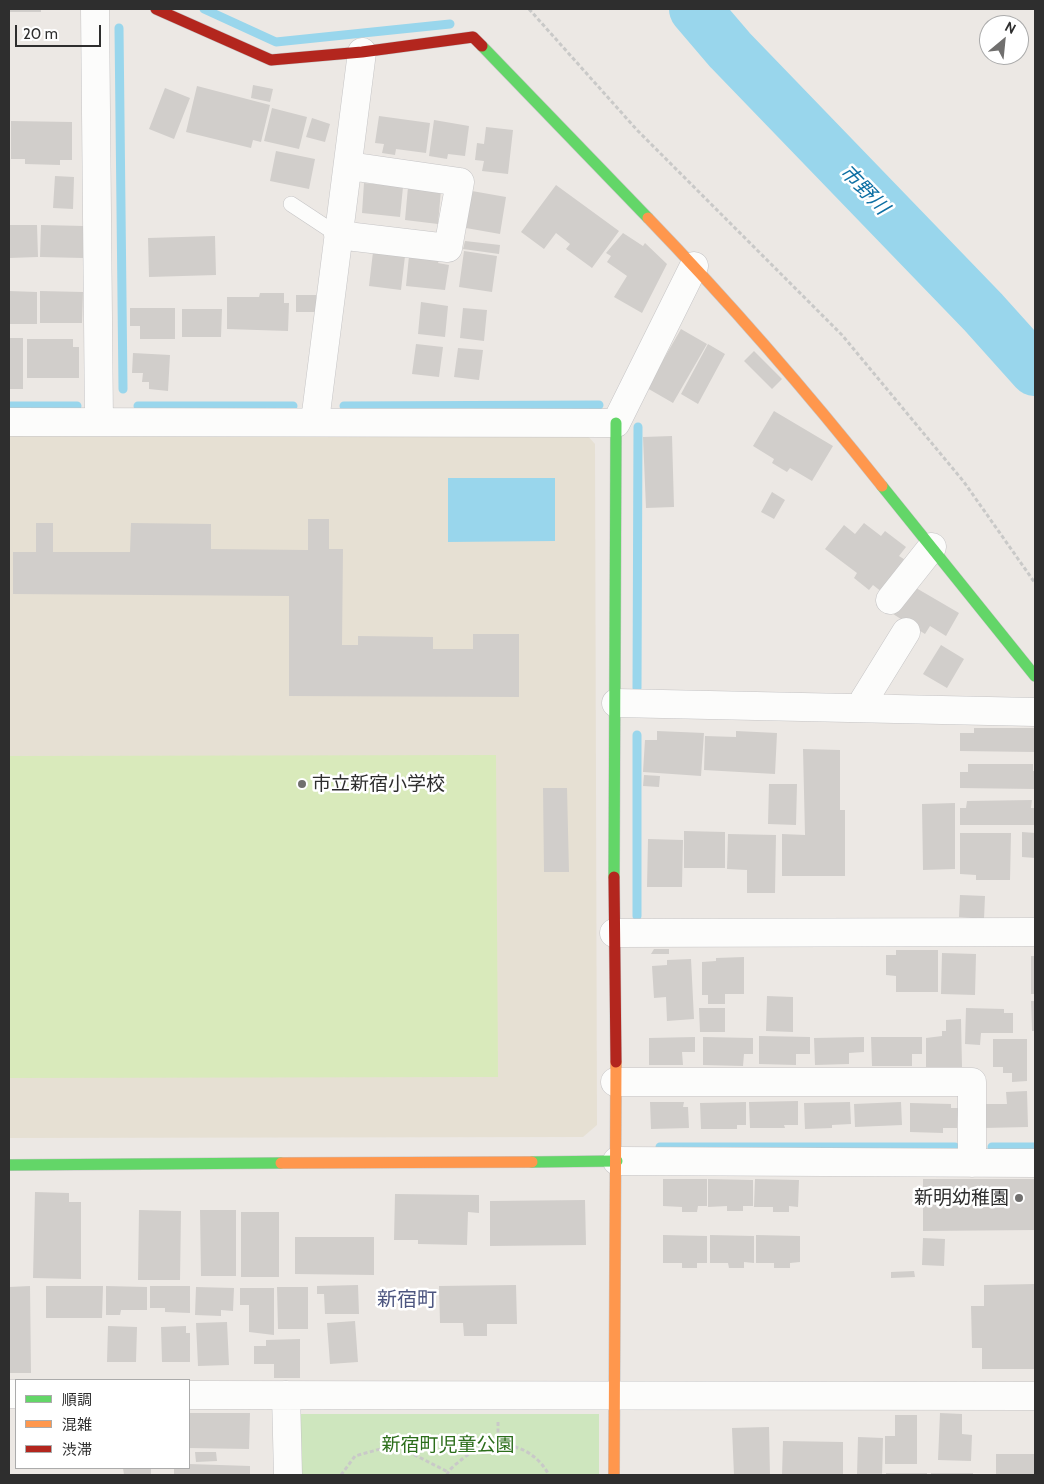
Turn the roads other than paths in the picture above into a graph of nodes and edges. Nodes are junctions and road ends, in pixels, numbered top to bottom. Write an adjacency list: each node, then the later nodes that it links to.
1 (95, 9): 10 (street)
2 (156, 9): 3 (street)
3 (362, 52): 4 (street); 7 (street)
4 (349, 166): 6 (street); 6 (street)
5 (291, 204): 6 (lane)
6 (338, 235): 8 (street)
7 (694, 266): 11 (street); 12 (street)
8 (315, 421): 10 (street); 11 (street)
9 (9, 422): 10 (street)
10 (99, 422)
11 (616, 423): 16 (street)
12 (932, 547): 13 (street); 15 (street)
13 (890, 600)
14 (906, 632): 17 (street)
15 (1035, 676)
16 (616, 702): 17 (street); 20 (street)
17 (864, 708): 18 (street)
18 (1035, 712)
19 (1035, 932): 20 (street)
20 (614, 933): 21 (street)
21 (615, 1082): 22 (street); 23 (street)
22 (617, 1162): 23 (street); 25 (street); 29 (street)
23 (972, 1163): 24 (street)
24 (1035, 1163)
25 (9, 1165)
26 (190, 1395): 27 (street)
27 (286, 1396): 29 (street); 30 (street)
28 (1035, 1396): 29 (street)
29 (614, 1397): 31 (street)
30 (288, 1475)
31 (614, 1475)

